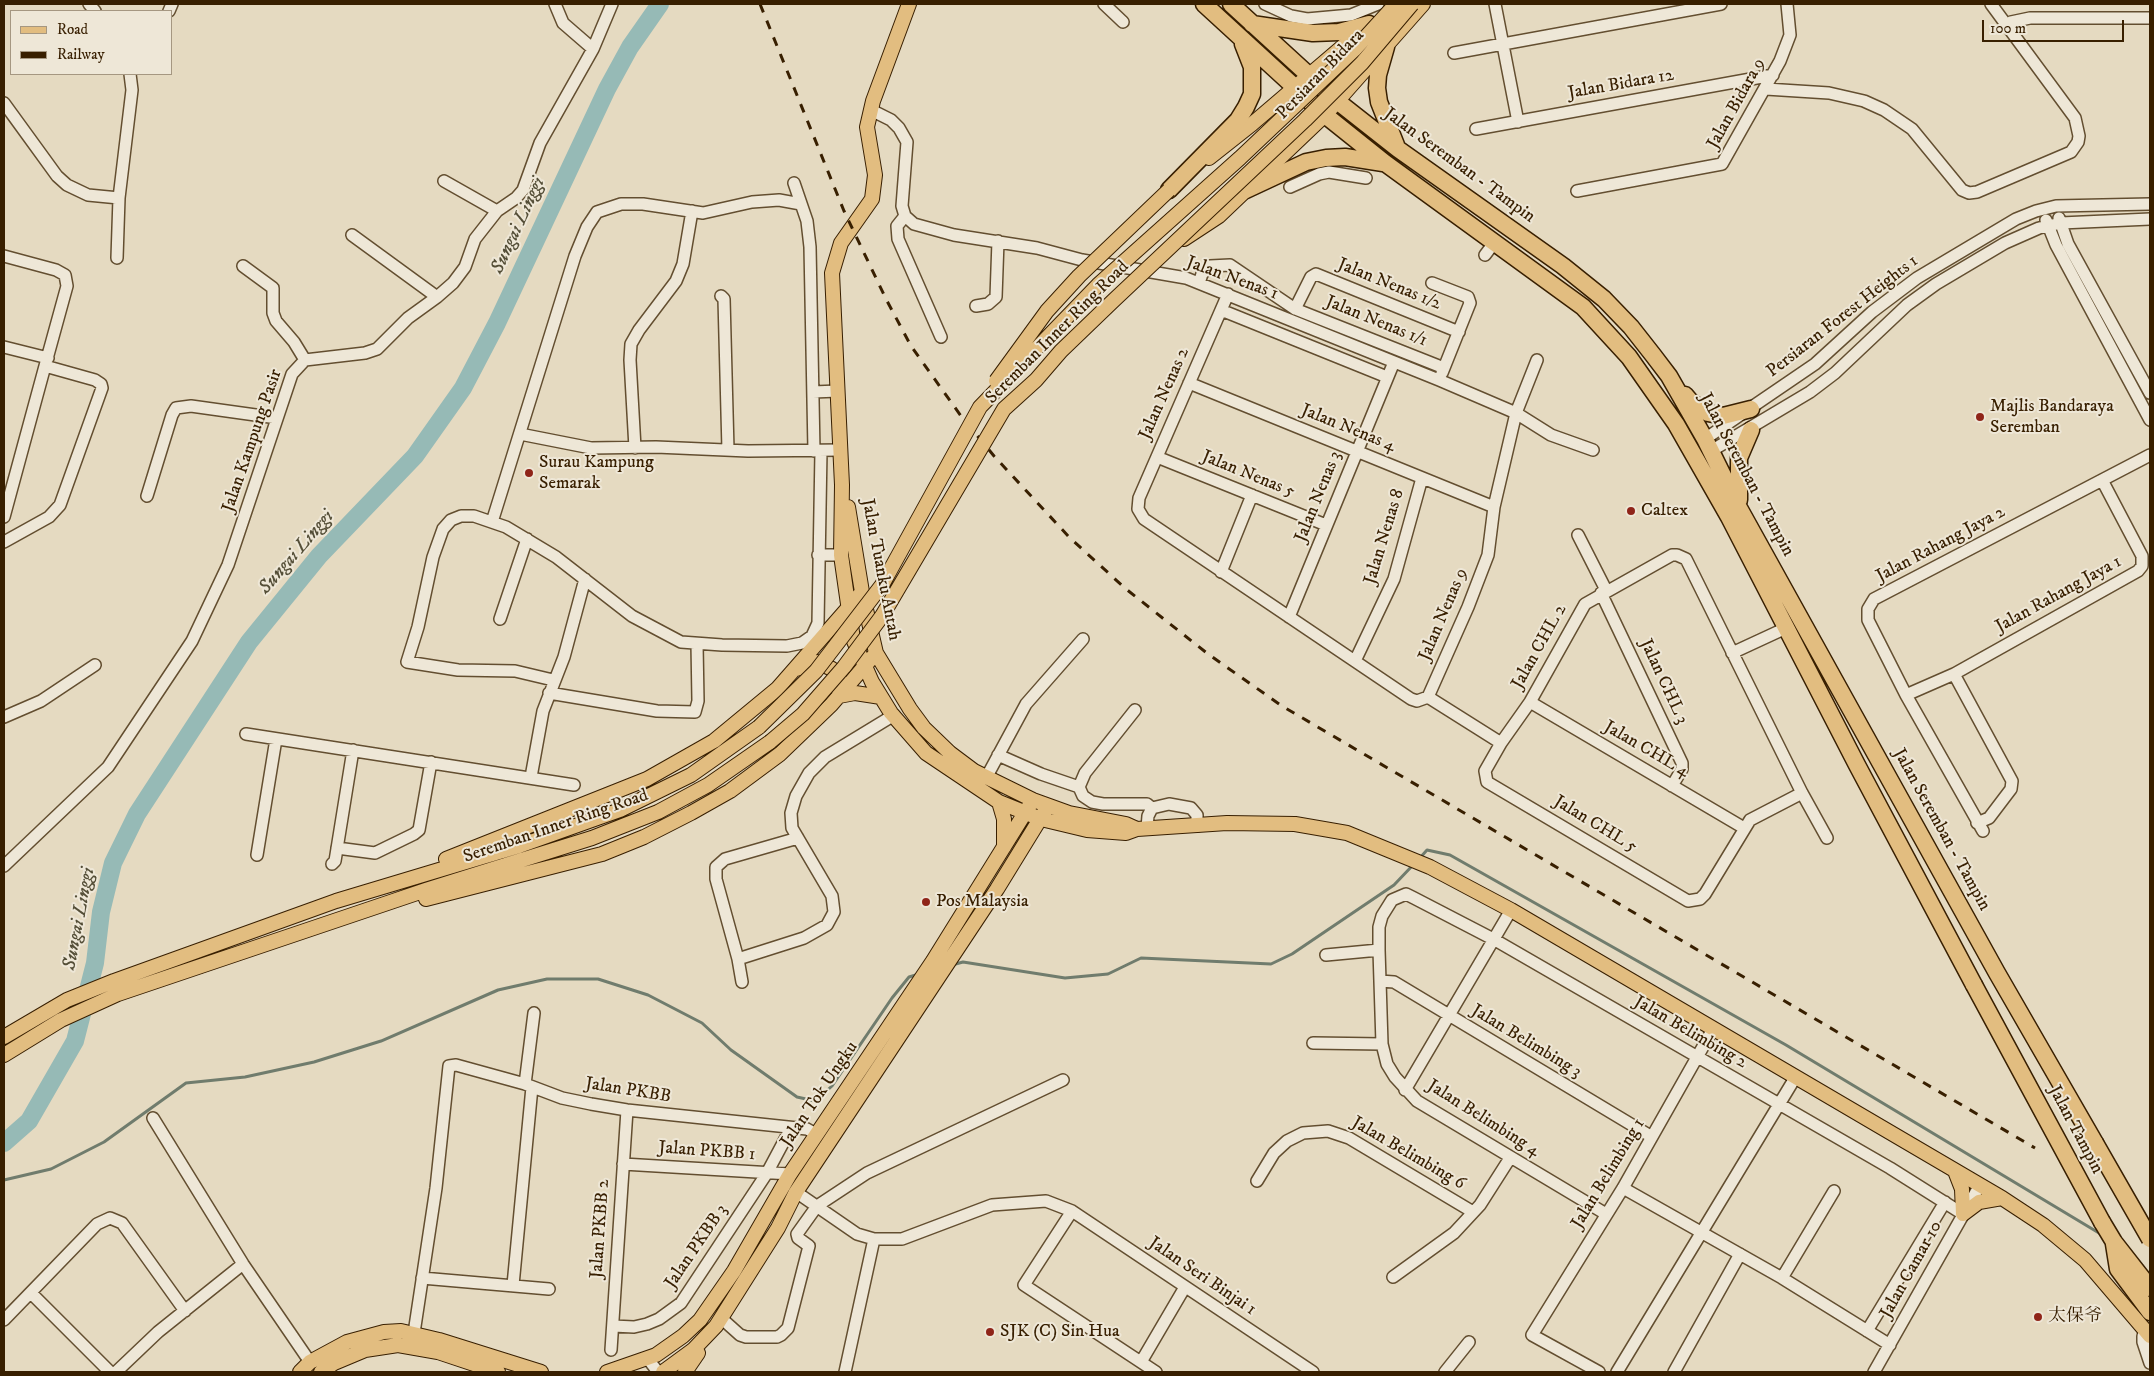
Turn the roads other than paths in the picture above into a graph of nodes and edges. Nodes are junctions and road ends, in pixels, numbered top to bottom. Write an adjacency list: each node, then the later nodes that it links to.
1 (555, 4): 25 (street)
2 (612, 4): 25 (street, Jalan Kampung Pasir)
3 (909, 4): 36 (main road, Jalan Tuanku Antah)
4 (1104, 4): 18 (street)
5 (1204, 4): 22 (highway)
6 (1231, 4): 19 (highway)
7 (1264, 4): 8 (street)
8 (1378, 4)
9 (1388, 4): 20 (main road, Persiaran Bidara)
10 (1396, 4): 43 (main road, Persiaran Bidara, bridge)
11 (1412, 4): 45 (main road, Persiaran Bidara, bridge)
12 (1423, 4): 24 (main road, Persiaran Bidara)
13 (1495, 4): 23 (street)
14 (1721, 4): 23 (street)
15 (1787, 4): 30 (street, Jalan Bidara 9)
16 (1990, 4): 21 (street)
17 (2150, 18): 21 (street)
18 (1124, 22)
19 (1252, 24): 20 (highway); 31 (highway)
20 (1369, 24): 27 (main road, Persiaran Bidara)
21 (2007, 25): 33 (street)
22 (1240, 38): 32 (highway); 50 (highway)
23 (1503, 44): 26 (street); 38 (street)
24 (1386, 47): 28 (main road, Persiaran Bidara); 41 (highway)
25 (593, 49): 58 (street, Jalan Kampung Pasir)
26 (1454, 53)
27 (1331, 57): 28 (main road); 31 (main road, Persiaran Bidara)
28 (1362, 73): 34 (main road, Persiaran Bidara)
29 (130, 75): 53 (street)
30 (1773, 75): 33 (street, Jalan Bidara 9); 38 (street, Jalan Bidara 12)
31 (1309, 76): 32 (main road, Persiaran Bidara); 34 (highway)
32 (1295, 88): 37 (highway); 39 (main road, Persiaran Bidara)
33 (1766, 89): 52 (street, Jalan Bidara 9)
34 (1337, 101): 37 (main road, Persiaran Bidara); 41 (highway, Jalan Seremban - Tampin)
35 (4, 103): 53 (street)
36 (871, 110): 60 (street); 96 (main road, Jalan Tuanku Antah)
37 (1325, 115): 42 (main road, Persiaran Bidara); 44 (highway, Jalan Seremban - Tampin)
38 (1518, 122): 40 (street, Jalan Bidara 12)
39 (1252, 124): 42 (main road); 50 (main road, Persiaran Bidara)
40 (1476, 130)
41 (1398, 149): 92 (highway, Jalan Seremban - Tampin)
42 (1288, 150): 51 (main road, Persiaran Bidara)
43 (1240, 158): 99 (main road, Seremban Inner Ring Road, bridge)
44 (1385, 164): 51 (highway); 137 (highway, Jalan Seremban - Tampin)
45 (1252, 169): 70 (main road, Seremban Inner Ring Road, bridge)
46 (1366, 178): 49 (street)
47 (444, 181): 58 (street)
48 (794, 183): 54 (street)
49 (1290, 187)
50 (1168, 190): 99 (main road, Persiaran Bidara, bridge)
51 (1246, 190): 70 (main road, Persiaran Bidara, bridge)
52 (1577, 191)
53 (119, 198): 72 (street)
54 (801, 204): 59 (street); 97 (street)
55 (2150, 204): 56 (street, Persiaran Forest Heights 1)
56 (2056, 206): 57 (street, Persiaran Forest Heights 1); 63 (street)
57 (2043, 209): 64 (street); 100 (street, Persiaran Forest Heights 1)
58 (497, 211): 78 (street, Jalan Kampung Pasir)
59 (692, 211): 105 (street); 107 (street)
60 (905, 216): 67 (street, Jalan Nenas 1); 85 (street)
61 (2150, 219): 62 (street, Persiaran Forest Heights 1)
62 (2081, 221): 63 (street, Persiaran Forest Heights 1); 68 (street)
63 (2061, 223): 64 (street, Persiaran Forest Heights 1); 68 (street)
64 (2048, 226): 65 (street, Persiaran Forest Heights 1); 69 (street)
65 (2027, 233): 69 (street); 104 (street, Persiaran Forest Heights 1)
66 (352, 235): 78 (street)
67 (998, 240): 74 (street, Jalan Nenas 1); 80 (street)
68 (2068, 241): 98 (street)
69 (2054, 242): 103 (street)
70 (1170, 248): 187 (main road, Seremban Inner Ring Road, bridge)
71 (4, 256): 89 (street)
72 (117, 258)
73 (243, 266): 87 (street)
74 (1199, 283): 76 (street, Jalan Nenas 1); 79 (street, Jalan Nenas 1/1)
75 (1432, 283): 84 (street)
76 (1228, 294): 82 (street, Jalan Nenas 2); 83 (street, Jalan Nenas 1)
77 (721, 296): 108 (street)
78 (437, 297): 87 (street, Jalan Kampung Pasir)
79 (1281, 299): 81 (street, Jalan Nenas 1/1); 83 (street)
80 (976, 306)
81 (1296, 309): 84 (street, Jalan Nenas 1/2); 91 (street, Jalan Nenas 1/1)
82 (1221, 310): 93 (street); 95 (street, Jalan Nenas 2)
83 (1275, 313): 90 (street, Jalan Nenas 1)
84 (1459, 332): 91 (street)
85 (941, 336)
86 (4, 347): 89 (street)
87 (305, 360): 102 (street, Jalan Kampung Pasir)
88 (1537, 360): 101 (street, Jalan Nenas 9)
89 (46, 362): 122 (street); 127 (street)
90 (1394, 362): 93 (street, Jalan Nenas 3); 94 (street, Jalan Nenas 1)
91 (1444, 368): 94 (street)
92 (1669, 376): 100 (highway); 106 (highway, Jalan Seremban - Tampin)
93 (1387, 377): 112 (street, Jalan Nenas 3)
94 (1439, 380): 101 (street, Jalan Nenas 1)
95 (1189, 383): 112 (street, Jalan Nenas 4); 114 (street, Jalan Nenas 2)
96 (838, 391): 97 (street); 109 (main road, Jalan Tuanku Antah)
97 (813, 392): 111 (street)
98 (2150, 393)
99 (980, 407): 185 (main road, Seremban Inner Ring Road, bridge)
100 (1751, 409): 106 (street, Persiaran Forest Heights 1)
101 (1516, 412): 110 (street, Jalan Nenas 1); 120 (street, Jalan Nenas 9)
102 (277, 418): 119 (street); 183 (street, Jalan Kampung Pasir)
103 (2150, 420)
104 (1751, 430): 106 (street, Persiaran Forest Heights 1); 121 (highway)
105 (520, 434): 107 (street); 123 (street)
106 (1708, 445): 121 (highway, Jalan Seremban - Tampin)
107 (635, 448): 108 (street)
108 (728, 450): 111 (street)
109 (840, 450): 111 (street); 117 (main road, Jalan Tuanku Antah)
110 (1593, 450)
111 (817, 451): 128 (street)
112 (1357, 451): 115 (street, Jalan Nenas 4); 124 (street, Jalan Nenas 3)
113 (2150, 455): 116 (street, Jalan Rahang Jaya 2)
114 (1157, 457): 118 (street, Jalan Nenas 5); 130 (street, Jalan Nenas 2)
115 (1422, 478): 120 (street, Jalan Nenas 4); 142 (street, Jalan Nenas 8)
116 (2102, 480): 146 (street, Jalan Rahang Jaya 1); 150 (street, Jalan Rahang Jaya 2)
117 (842, 485): 129 (main road, Jalan Tuanku Antah); 132 (main road, Jalan Tuanku Antah)
118 (1252, 495): 124 (street, Jalan Nenas 5); 130 (street)
119 (147, 496)
120 (1494, 507): 152 (street, Jalan Nenas 9)
121 (1740, 508): 193 (highway, Jalan Seremban - Tampin)
122 (4, 516)
123 (492, 522): 126 (street); 147 (street)
124 (1326, 525): 135 (street, Jalan Nenas 3)
125 (1578, 535): 133 (street, Jalan CHL 3)
126 (527, 539): 131 (street); 136 (street)
127 (4, 542)
128 (818, 555): 129 (street); 139 (street)
129 (841, 555): 134 (main road, Jalan Tuanku Antah)
130 (1221, 572): 135 (street)
131 (585, 580): 139 (street); 147 (street)
132 (862, 592): 134 (main road); 140 (main road, Jalan Tuanku Antah)
133 (1604, 592): 141 (street, Jalan CHL 2); 153 (street, Jalan CHL 2); 167 (street, Jalan CHL 3)
134 (849, 606): 144 (main road, Jalan Tuanku Antah); 145 (main road)
135 (1289, 617): 142 (street)
136 (500, 619)
137 (1786, 628): 141 (street); 197 (highway, Jalan Seremban - Tampin)
138 (1083, 639): 161 (street)
139 (697, 644): 148 (street)
140 (876, 653): 144 (main road); 165 (main road, Jalan Tuanku Antah)
141 (1732, 653): 169 (street)
142 (1355, 661): 152 (street)
143 (95, 665): 156 (street)
144 (865, 667): 149 (main road); 151 (main road, Jalan Tuanku Antah)
145 (794, 669): 149 (main road); 185 (main road)
146 (1954, 674): 150 (street, Jalan Rahang Jaya 1); 150 (street, Jalan Rahang Jaya 2)
147 (553, 680): 148 (street)
148 (549, 693): 164 (street)
149 (839, 696): 151 (main road); 187 (main road)
150 (1906, 696)
151 (881, 697): 155 (main road, Jalan Tuanku Antah)
152 (1428, 697): 159 (street)
153 (1530, 702): 159 (street, Jalan CHL 2); 167 (street, Jalan CHL 4)
154 (1135, 710): 168 (street)
155 (894, 716): 170 (main road, Jalan Tuanku Antah); 177 (street)
156 (4, 718)
157 (246, 734): 158 (street)
158 (276, 739): 160 (street); 181 (street)
159 (1501, 743): 163 (street, Jalan CHL 2)
160 (353, 750): 162 (street); 180 (street)
161 (998, 755): 165 (street); 168 (street)
162 (430, 762): 164 (street); 180 (street)
163 (1485, 772): 176 (street, Jalan CHL 5)
164 (530, 777): 166 (street)
165 (986, 778): 171 (main road, Jalan Tuanku Antah)
166 (574, 785)
167 (1672, 786): 176 (street, Jalan CHL 4)
168 (1078, 787): 172 (street)
169 (1802, 794): 176 (street); 178 (street)
170 (999, 802): 171 (main road, Jalan Tuanku Antah); 179 (main road)
171 (1030, 806): 173 (main road, Jalan Tuanku Antah); 179 (main road)
172 (1152, 808): 174 (street); 175 (street)
173 (1044, 812): 175 (main road, Jalan Tuanku Antah); 192 (main road)
174 (1197, 826): 175 (main road, Jalan Tuanku Antah); 186 (main road, Jalan Tuanku Antah)
175 (1142, 828)
176 (1744, 828)
177 (798, 838): 191 (street); 191 (street)
178 (1827, 838)
179 (1004, 847): 192 (main road)
180 (337, 848): 182 (street)
181 (257, 855)
182 (332, 864)
183 (4, 866)
184 (1414, 898): 188 (street, Jalan Belimbing 2); 189 (street, Jalan Belimbing 4)
185 (336, 901): 198 (main road, Seremban Inner Ring Road)
186 (1511, 910): 188 (street); 201 (main road, Jalan Tuanku Antah)
187 (333, 922): 198 (main road, Seremban Inner Ring Road)
188 (1494, 940): 200 (street); 206 (street, Jalan Belimbing 2)
189 (1379, 950): 190 (street); 195 (street, Jalan Belimbing 4)
190 (1326, 955)
191 (738, 959): 196 (street)
192 (939, 964): 194 (main road)
193 (1997, 973): 217 (highway, Jalan Tampin)
194 (928, 979): 215 (main road, Jalan Tok Ungku); 227 (main road, Jalan Tok Ungku)
195 (1380, 981): 200 (street, Jalan Belimbing 3); 204 (street, Jalan Belimbing 4)
196 (742, 982)
197 (1974, 985): 239 (highway, Jalan Tampin, bridge)
198 (116, 987): 202 (main road, Seremban Inner Ring Road); 205 (main road, Seremban Inner Ring Road)
199 (534, 1013): 209 (street)
200 (1449, 1016): 210 (street); 216 (street, Jalan Belimbing 3)
201 (1713, 1029): 206 (street, Jalan Belimbing 1); 207 (main road, Jalan Tuanku Antah)
202 (4, 1037)
203 (1313, 1043): 204 (street)
204 (1382, 1044): 210 (street, Jalan Belimbing 4)
205 (4, 1055)
206 (1698, 1057): 211 (street, Jalan Belimbing 2); 216 (street, Jalan Belimbing 1)
207 (1795, 1078): 211 (street); 220 (main road, Jalan Tuanku Antah)
208 (1063, 1080): 230 (street)
209 (528, 1085): 212 (street, Jalan PKBB); 243 (street, Jalan PKBB); 245 (street)
210 (1405, 1090): 218 (street, Jalan Belimbing 4)
211 (1778, 1105): 229 (street, Jalan Belimbing 2); 236 (street)
212 (627, 1110): 214 (street, Jalan PKBB); 219 (street, Jalan PKBB 2)
213 (153, 1118): 241 (street)
214 (791, 1128): 215 (street, Jalan PKBB); 221 (street, Jalan PKBB 3)
215 (812, 1132): 222 (main road, Jalan Tok Ungku)
216 (1652, 1137): 225 (street, Jalan Belimbing 1)
217 (2095, 1144): 235 (highway); 237 (highway, Jalan Tampin, bridge)
218 (1510, 1158): 232 (street); 233 (street, Jalan Belimbing 4)
219 (623, 1164): 221 (street, Jalan PKBB 1); 254 (street, Jalan PKBB 2)
220 (1955, 1171): 224 (main road, Jalan Tuanku Antah); 234 (main road)
221 (767, 1173): 222 (street, Jalan PKBB 1); 254 (street, Jalan PKBB 3)
222 (790, 1174): 262 (main road, Jalan Tok Ungku)
223 (1257, 1181): 232 (street, Jalan Belimbing 6)
224 (1980, 1185): 228 (main road, Jalan Tuanku Antah); 234 (street, Jalan Camar 10)
225 (1623, 1188): 233 (street, Jalan Belimbing 1); 236 (street)
226 (1834, 1190): 244 (street)
227 (796, 1192): 230 (street); 252 (main road, Jalan Tok Ungku)
228 (2002, 1198): 234 (main road); 257 (main road, Jalan Tuanku Antah)
229 (1945, 1202): 234 (street, Jalan Belimbing 2); 255 (street)
230 (817, 1206): 238 (street); 252 (street)
231 (1072, 1211): 238 (street, Jalan Seri Binjai 1); 246 (street, Jalan Seri Binjai 1); 263 (street)
232 (1473, 1212): 242 (street)
233 (1606, 1214): 279 (street, Jalan Belimbing 1)
234 (1963, 1214): 260 (street, Jalan Camar 10)
235 (2150, 1218)
236 (1702, 1232): 240 (street); 280 (street)
237 (2150, 1239)
238 (874, 1240): 275 (street)
239 (2114, 1242): 247 (highway, Jalan Tampin); 251 (highway)
240 (1740, 1254): 244 (street); 281 (street)
241 (243, 1264): 250 (street); 265 (street)
242 (1393, 1277)
243 (422, 1278): 245 (street); 256 (street)
244 (1782, 1278): 255 (street)
245 (513, 1285): 248 (street)
246 (1186, 1287): 263 (street); 277 (street, Jalan Seri Binjai 1)
247 (2150, 1288)
248 (549, 1289)
249 (32, 1294): 250 (street); 253 (street); 266 (street)
250 (185, 1311): 267 (street)
251 (2150, 1312)
252 (721, 1318): 258 (main road, Jalan Tok Ungku)
253 (4, 1320)
254 (613, 1326): 261 (street, Jalan PKBB 2)
255 (1867, 1330): 260 (street)
256 (414, 1333): 265 (main road); 270 (main road)
257 (2148, 1334): 264 (street)
258 (702, 1340): 273 (main road, Jalan Tok Ungku); 274 (main road)
259 (1469, 1342): 278 (street)
260 (1890, 1345): 282 (street, Jalan Camar 10)
261 (611, 1350)
262 (648, 1359): 271 (main road, Jalan Tok Ungku); 272 (street)
263 (1141, 1362): 276 (street)
264 (2150, 1363)
265 (305, 1367)
266 (110, 1372)
267 (116, 1372)
268 (321, 1372): 269 (main road)
269 (498, 1372)
270 (541, 1372)
271 (606, 1372)
272 (658, 1372)
273 (663, 1372)
274 (685, 1372)
275 (845, 1372)
276 (1156, 1372)
277 (1313, 1372)
278 (1445, 1372)
279 (1599, 1372)
280 (1617, 1372)
281 (1674, 1372)
282 (1874, 1372)

